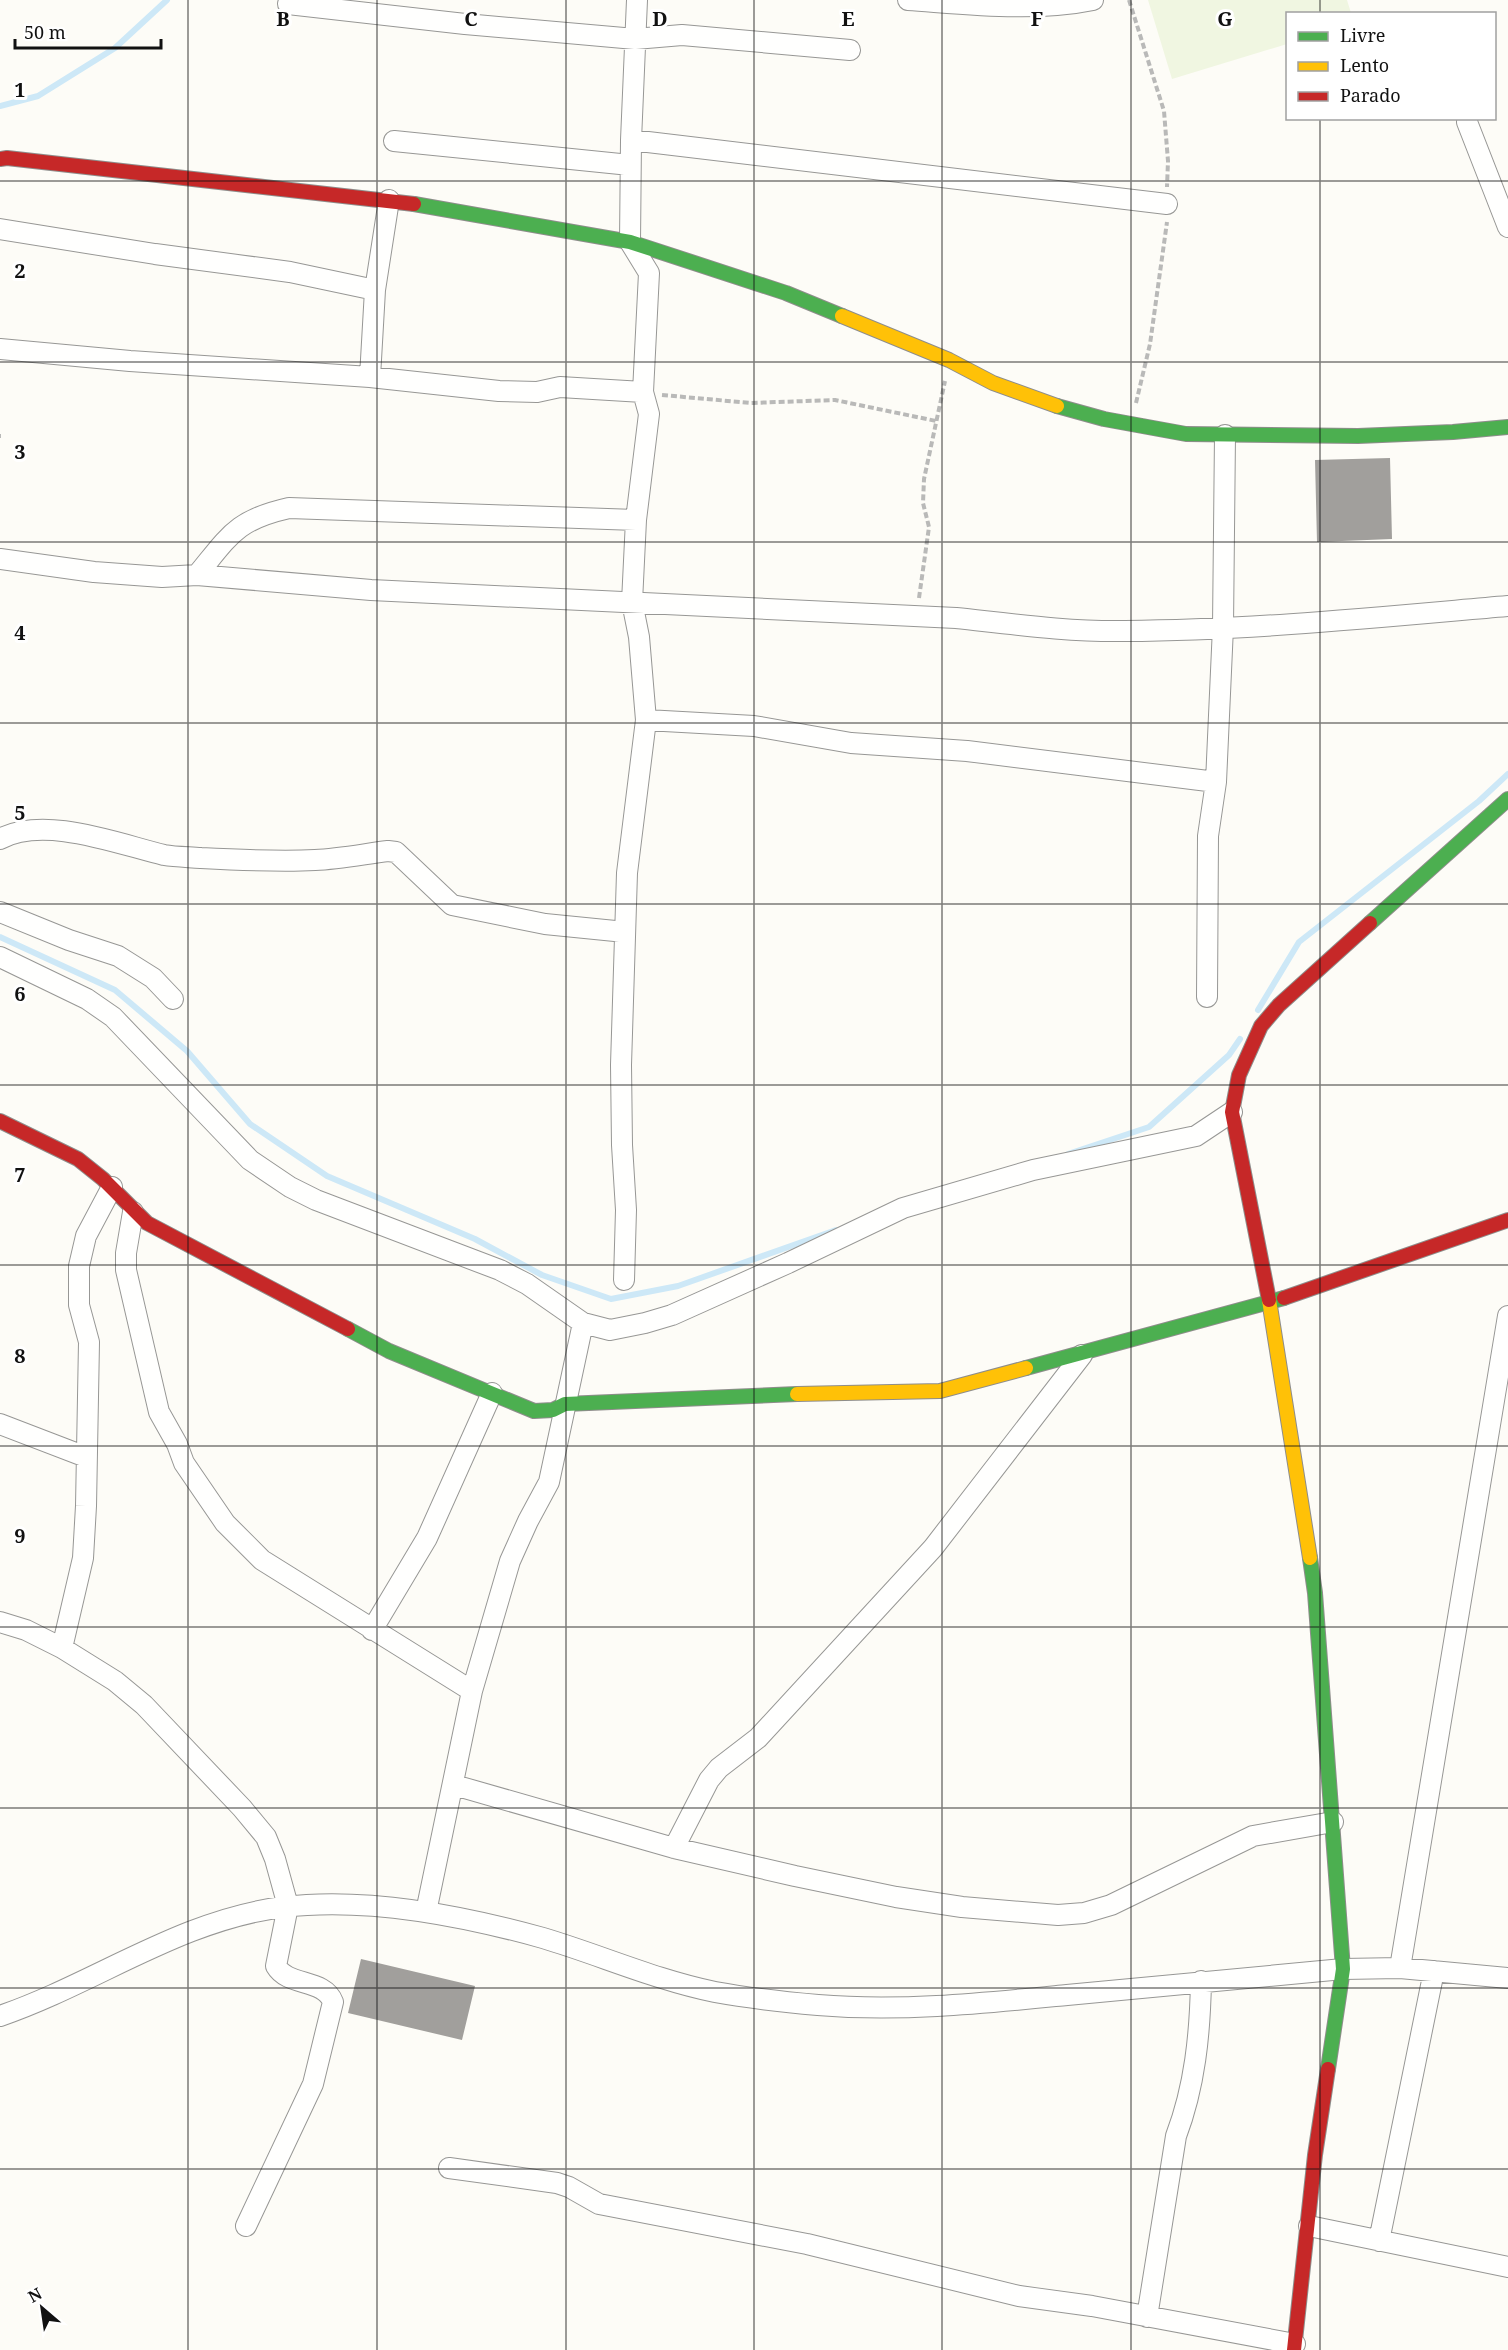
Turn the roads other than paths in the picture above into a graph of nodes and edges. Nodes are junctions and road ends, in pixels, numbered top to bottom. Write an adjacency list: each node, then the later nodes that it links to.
1 (637, 0): 5 (street)
2 (908, 0): 3 (street)
3 (1094, 0)
4 (288, 4): 5 (street)
5 (635, 39): 6 (street); 8 (street)
6 (850, 50)
7 (1467, 122): 14 (street)
8 (630, 140): 11 (street); 13 (street)
9 (393, 141): 11 (street)
10 (0, 159): 12 (street)
11 (630, 165): 16 (street)
12 (389, 200): 16 (street); 17 (street)
13 (1167, 204)
14 (1508, 227)
15 (0, 229): 17 (street)
16 (630, 242): 20 (street); 22 (street)
17 (375, 290): 19 (street)
18 (0, 350): 19 (street)
19 (370, 377): 20 (street)
20 (643, 392): 23 (street)
21 (1508, 427): 22 (street)
22 (1225, 435): 28 (street)
23 (636, 520): 25 (street); 26 (street)
24 (0, 560): 25 (street)
25 (197, 575): 26 (street)
26 (632, 603): 28 (street); 29 (street)
27 (1508, 606): 28 (street)
28 (1223, 627): 30 (street)
29 (646, 720): 30 (street); 34 (street)
30 (1216, 782): 36 (street)
31 (1508, 799): 38 (street)
32 (0, 839): 34 (street)
33 (0, 912): 37 (street)
34 (625, 932): 43 (street)
35 (0, 957): 46 (street)
36 (1207, 997)
37 (173, 999)
38 (1232, 1112): 44 (street); 46 (street)
39 (0, 1121): 40 (street)
40 (112, 1188): 41 (street); 51 (street)
41 (133, 1212): 48 (street); 53 (street)
42 (1508, 1220): 44 (street)
43 (624, 1280)
44 (1270, 1303): 47 (street); 57 (street)
45 (1508, 1316): 61 (street)
46 (584, 1323): 49 (street)
47 (1082, 1355): 49 (street); 58 (street)
48 (492, 1393): 49 (street); 53 (street)
49 (565, 1404): 55 (street)
50 (0, 1424): 51 (street)
51 (86, 1457): 54 (street)
52 (0, 1622): 54 (street)
53 (372, 1630): 55 (street)
54 (62, 1648): 59 (street)
55 (472, 1691): 56 (street)
56 (454, 1785): 58 (street); 60 (street)
57 (1333, 1822): 58 (street); 62 (street)
58 (674, 1848)
59 (288, 1906): 60 (street); 66 (street); 68 (street)
60 (426, 1912): 65 (street)
61 (1400, 1968): 62 (street); 63 (street)
62 (1343, 1969): 65 (street); 69 (street)
63 (1434, 1971): 64 (street); 70 (street)
64 (1508, 1978)
65 (1202, 1981): 72 (street)
66 (0, 2016)
67 (449, 2168): 72 (street)
68 (246, 2226)
69 (1309, 2226): 70 (street); 73 (street)
70 (1378, 2241): 71 (street)
71 (1508, 2267)
72 (1147, 2317): 73 (street)
73 (1295, 2347)

